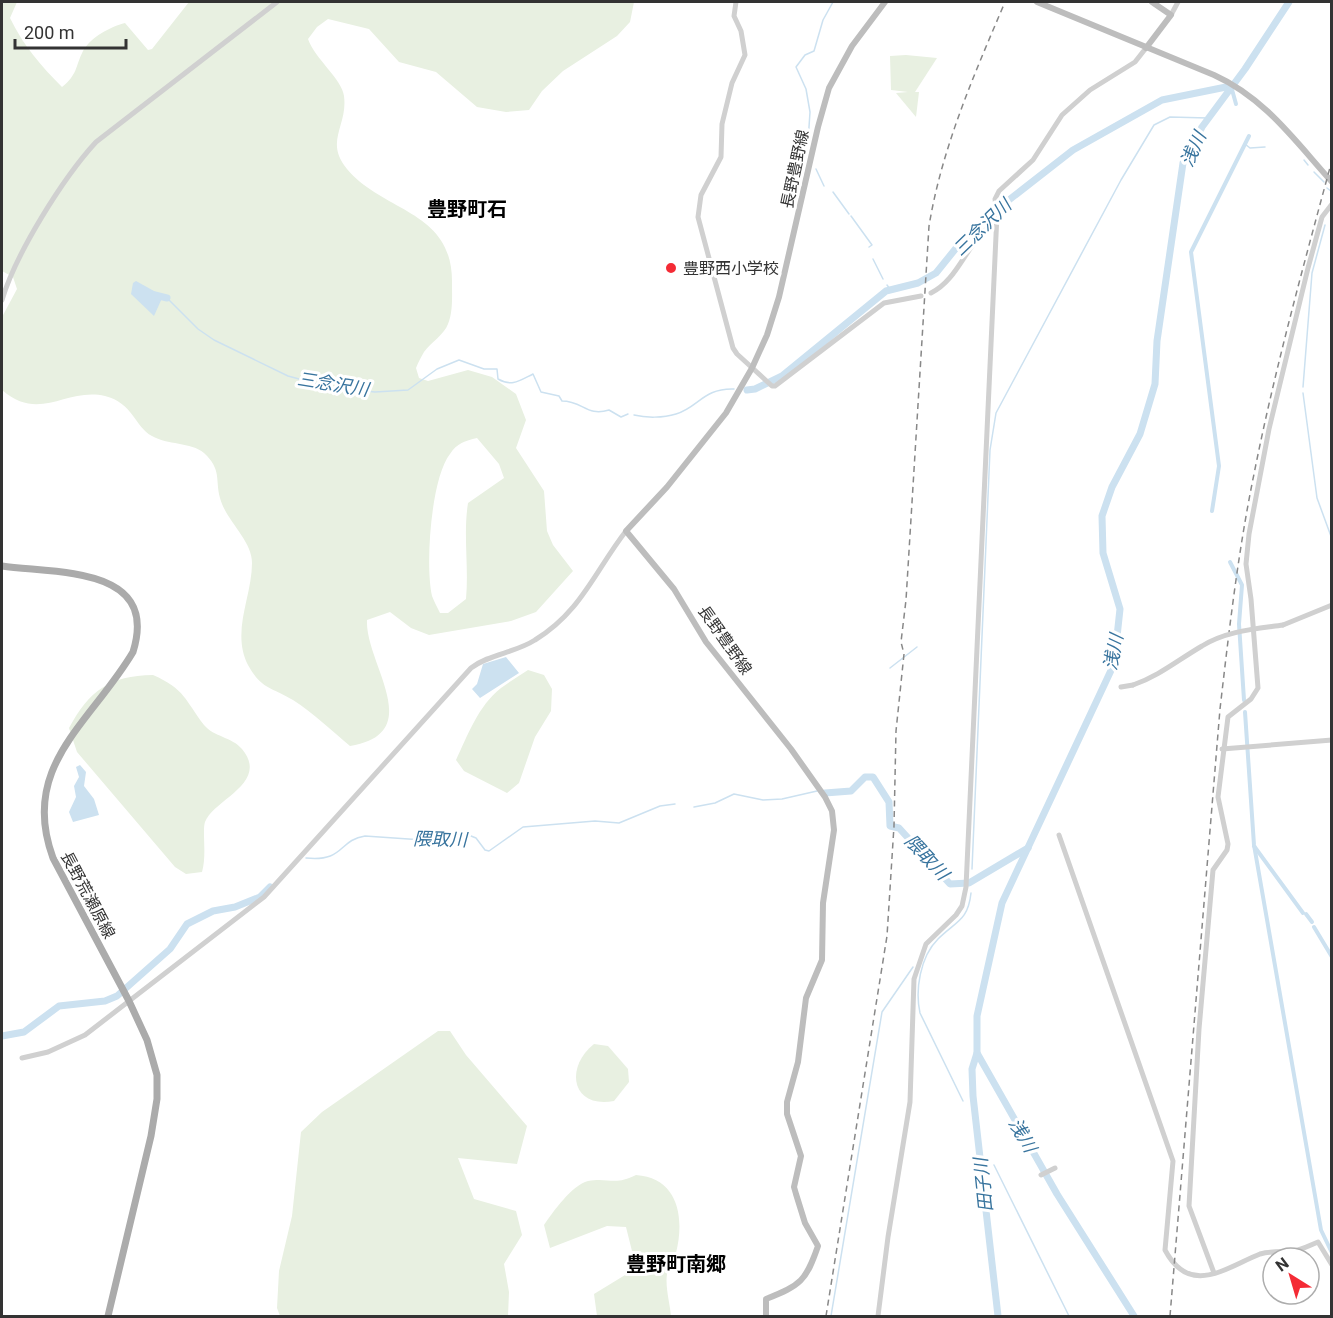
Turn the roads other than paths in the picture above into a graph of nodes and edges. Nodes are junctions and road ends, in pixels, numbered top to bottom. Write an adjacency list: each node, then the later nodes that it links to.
1 (277, 2): 14 (street)
2 (736, 2): 15 (street)
3 (885, 2): 15 (main road, 長野豊野線)
4 (1037, 2): 8 (main road)
5 (1152, 2): 7 (main road)
6 (1178, 2): 7 (street)
7 (1171, 15): 8 (main road)
8 (1146, 48): 9 (main road); 11 (street)
9 (1332, 182)
10 (1332, 204): 21 (street)
11 (997, 218): 12 (street); 31 (street)
12 (931, 293)
13 (921, 296): 15 (street)
14 (2, 300)
15 (752, 368): 16 (main road, 長野豊野線)
16 (626, 531): 23 (street); 30 (main road, 長野豊野線)
17 (2, 566): 23 (main road, 長野荒瀬原線)
18 (1332, 605): 19 (street, bridge)
19 (1121, 687)
20 (1332, 740): 21 (street)
21 (1222, 749): 28 (street)
22 (1059, 836): 28 (street)
23 (128, 999): 24 (street); 29 (main road, 長野荒瀬原線)
24 (21, 1058)
25 (1055, 1168): 26 (street)
26 (1041, 1175)
27 (1332, 1265): 28 (street)
28 (1214, 1273)
29 (108, 1317)
30 (766, 1317)
31 (878, 1317)

